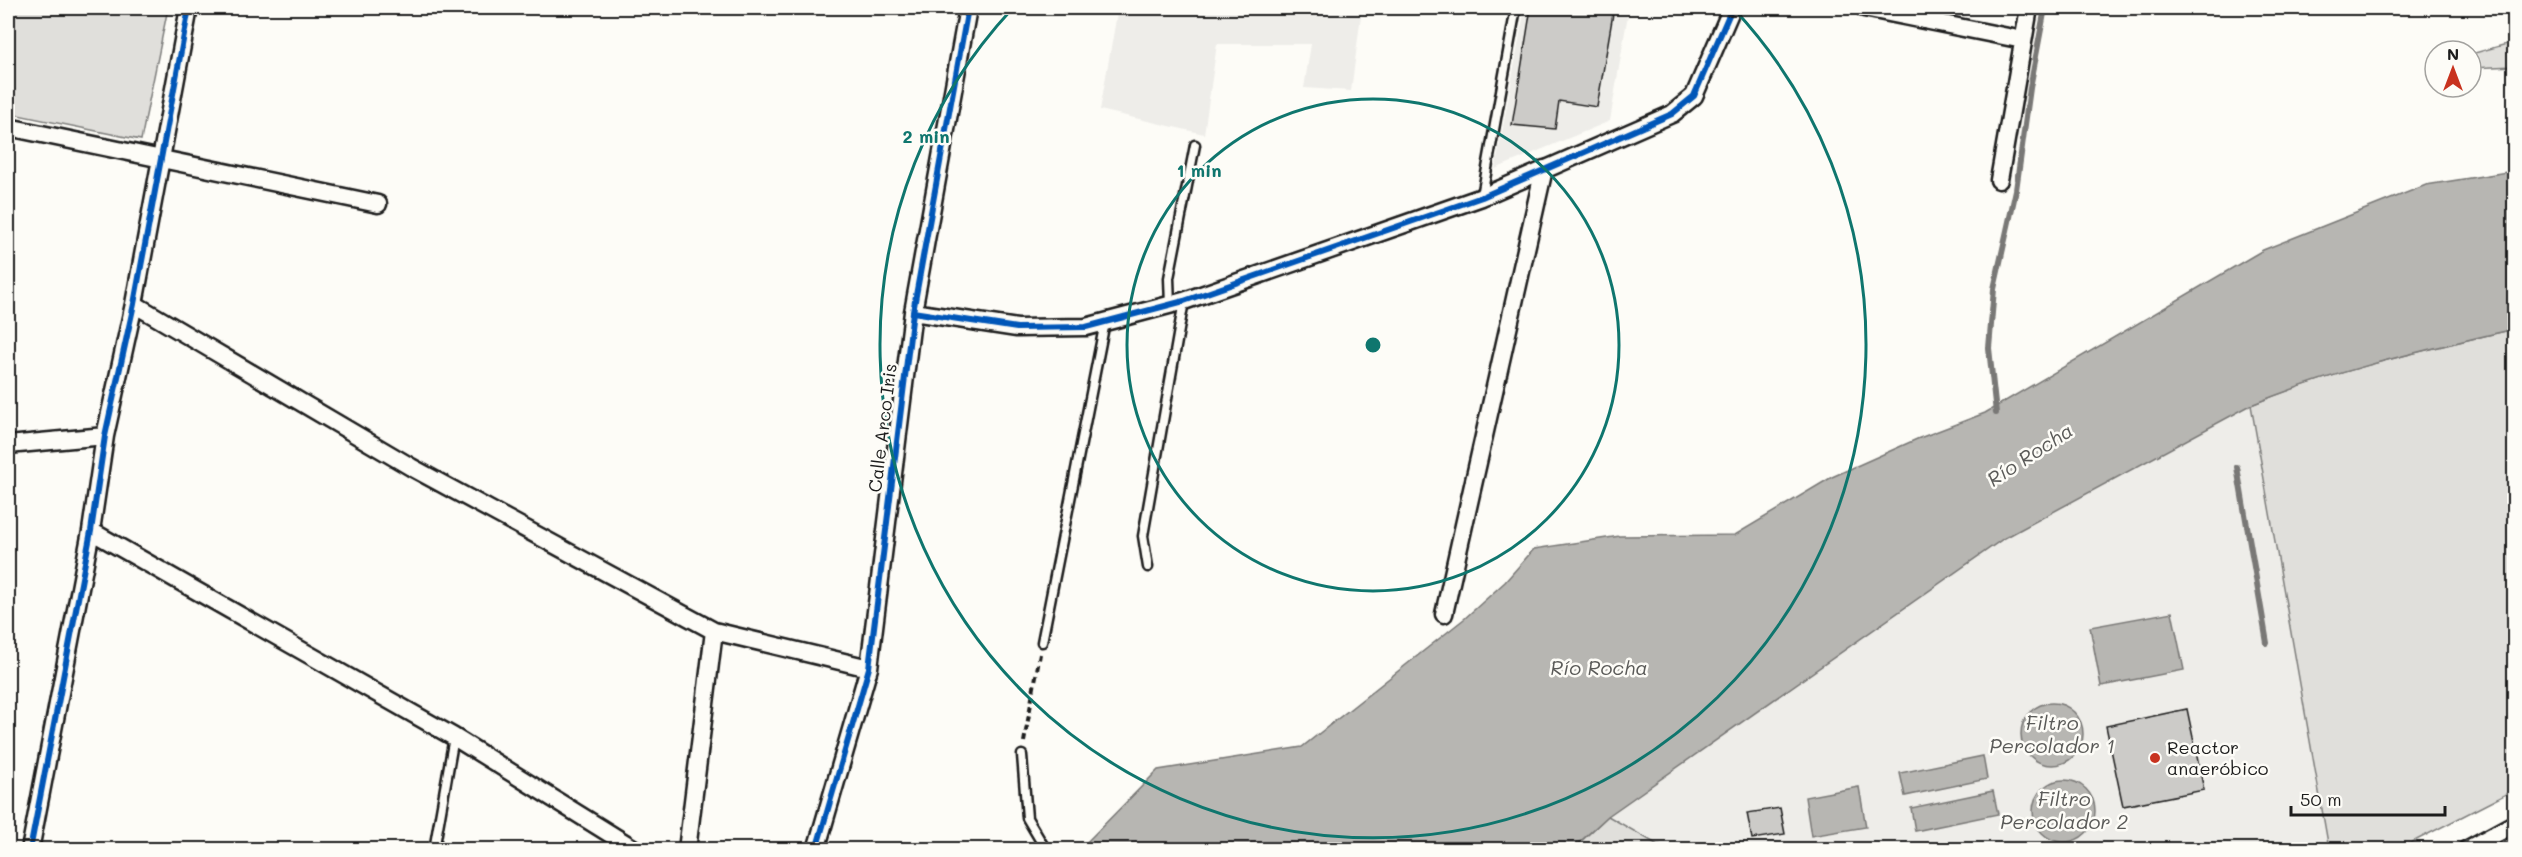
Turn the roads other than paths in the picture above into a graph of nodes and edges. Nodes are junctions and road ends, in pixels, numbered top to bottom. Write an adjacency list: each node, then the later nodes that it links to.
1 (189, 8): 10 (street)
2 (968, 8): 17 (street, Calle Arco Iris)
3 (1516, 8): 13 (lane)
4 (1732, 8): 11 (street)
5 (1864, 8): 7 (street)
6 (2029, 8): 7 (street)
7 (2024, 40): 12 (street)
8 (8, 127): 10 (street)
9 (1195, 145): 15 (lane)
10 (161, 158): 14 (street); 16 (street)
11 (1544, 169): 13 (street); 23 (street)
12 (1999, 180)
13 (1482, 197): 15 (street)
14 (378, 204)
15 (1177, 303): 18 (street); 22 (lane)
16 (134, 304): 19 (street); 24 (street)
17 (913, 312): 18 (street); 26 (street, Calle Arco Iris)
18 (1105, 322): 25 (lane)
19 (105, 436): 20 (street); 21 (street)
20 (8, 445)
21 (91, 531): 27 (street); 30 (street)
22 (1148, 567)
23 (1444, 614)
24 (714, 631): 26 (street); 33 (street)
25 (1042, 642)
26 (869, 668): 34 (street, Calle Arco Iris)
27 (453, 737): 31 (lane); 32 (street)
28 (1022, 755): 35 (lane)
29 (2514, 825): 36 (street)
30 (30, 849)
31 (434, 849)
32 (636, 849)
33 (687, 849)
34 (816, 849)
35 (1046, 849)
36 (2466, 849)

